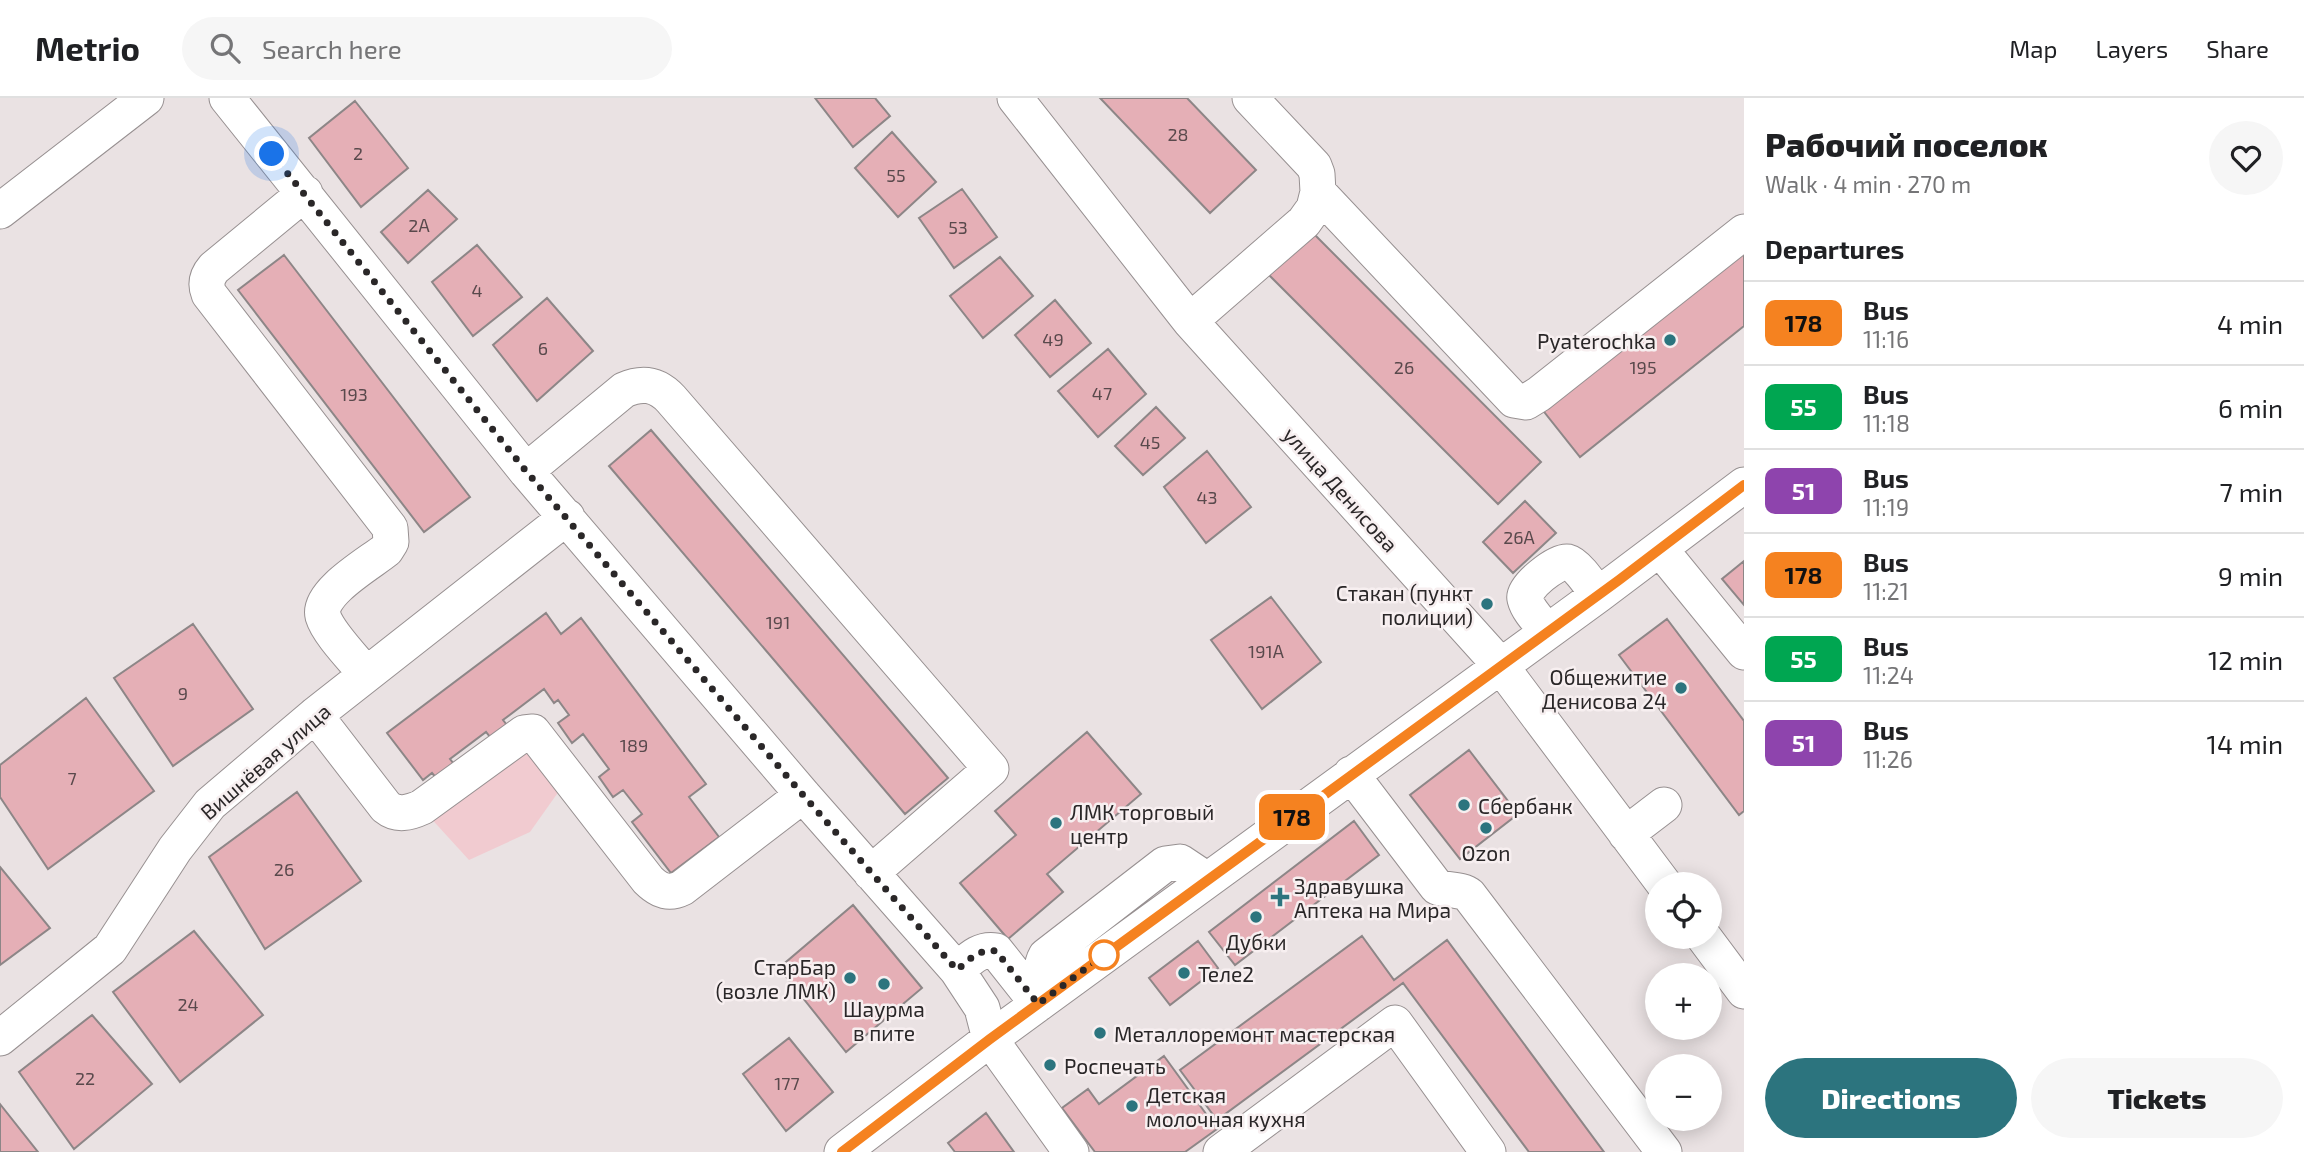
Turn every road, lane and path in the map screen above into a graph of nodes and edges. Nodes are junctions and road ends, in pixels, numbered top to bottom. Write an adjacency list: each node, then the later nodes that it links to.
1 (146, 98): 7 (street)
2 (227, 98): 6 (street)
3 (1015, 98): 9 (street, улица Денисова)
4 (1250, 98): 5 (street)
5 (1318, 192): 8 (street); 9 (street)
6 (305, 194): 10 (street); 18 (street)
7 (0, 211)
8 (1744, 232)
9 (1190, 321): 17 (street, улица Денисова)
10 (526, 471): 12 (street); 25 (street)
11 (1744, 485): 13 (street)
12 (567, 517): 18 (street, Вишнёвая улица); 21 (street)
13 (1660, 549): 14 (street); 16 (street)
14 (1598, 595): 15 (street); 15 (street)
15 (1547, 631): 17 (street)
16 (1740, 644)
17 (1500, 665): 20 (street); 23 (street, улица Денисова)
18 (366, 674): 19 (street, Вишнёвая улица)
19 (315, 715): 21 (street); 30 (street, Вишнёвая улица)
20 (1351, 775): 29 (street); 36 (street)
21 (803, 795): 25 (street)
22 (1664, 804): 23 (street)
23 (1626, 834): 24 (street, улица Денисова)
24 (1655, 872)
25 (871, 873): 27 (street)
26 (1713, 949): 28 (street)
27 (957, 970): 29 (street); 31 (street)
28 (1744, 991)
29 (1044, 999): 31 (street)
30 (0, 1038)
31 (990, 1039): 32 (street); 33 (street)
32 (849, 1150)
33 (1071, 1152)
34 (1221, 1152): 35 (street)
35 (1488, 1152)
36 (1664, 1152)

